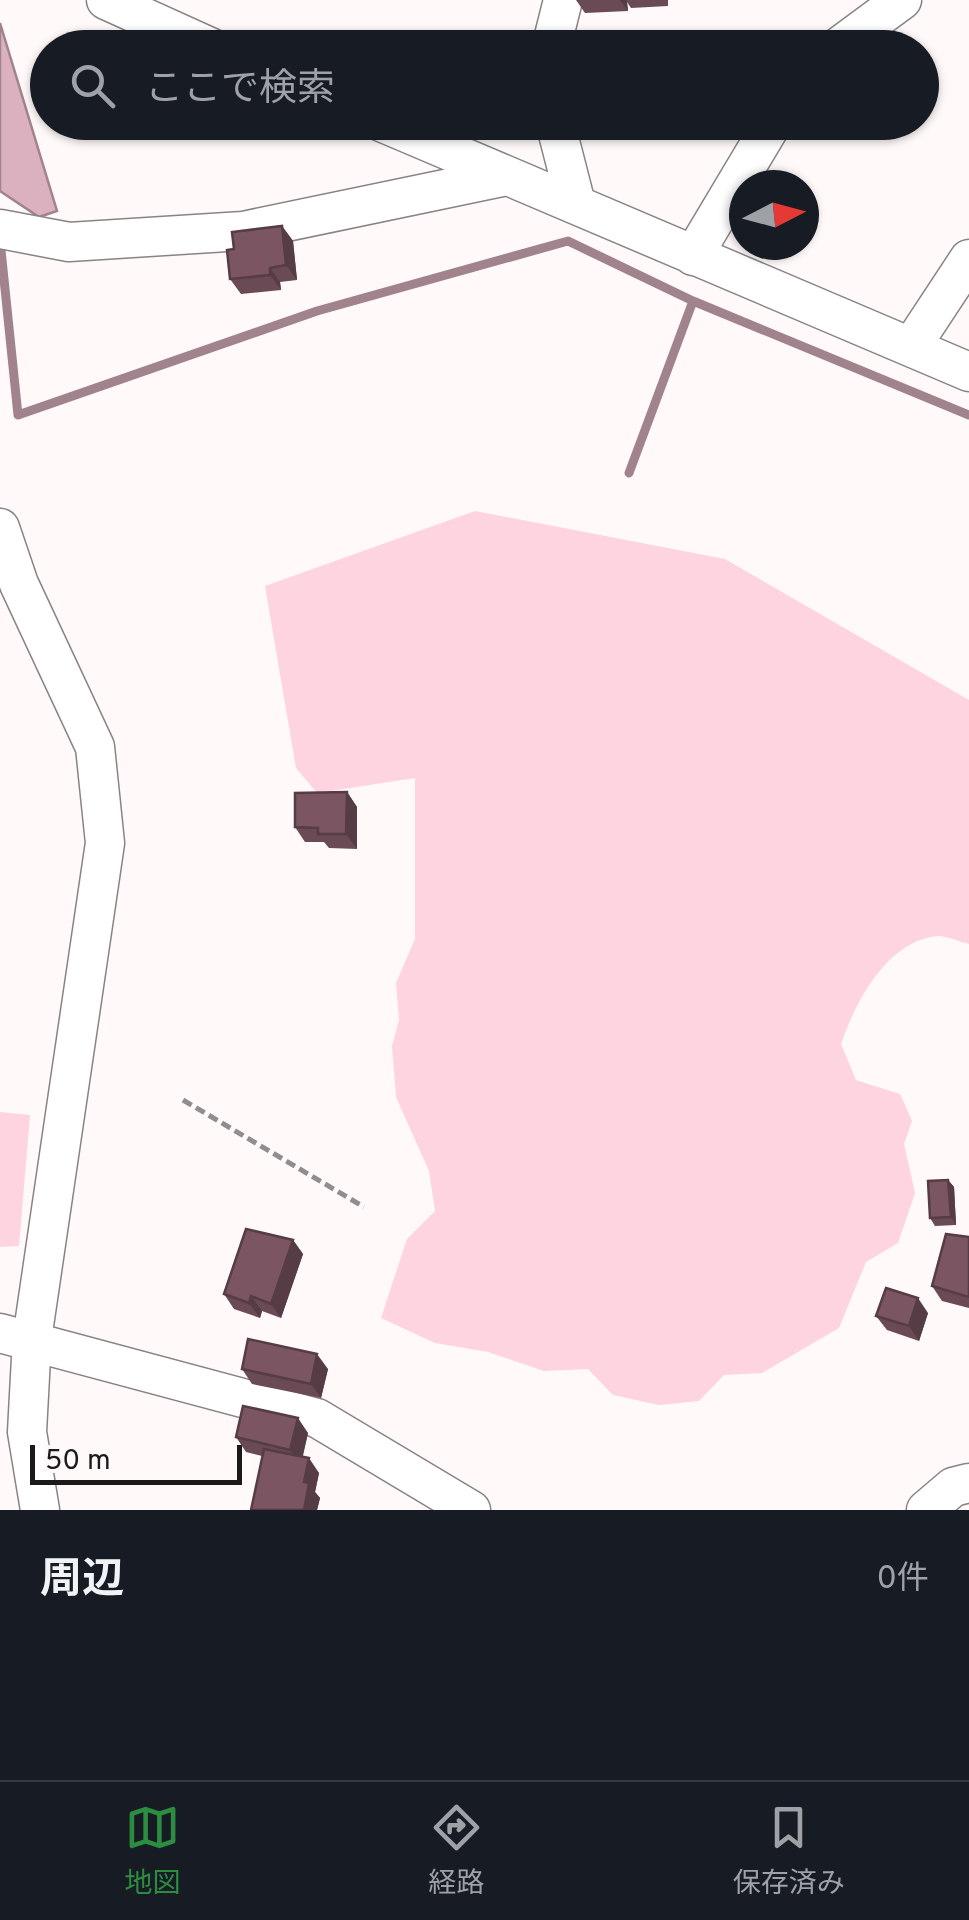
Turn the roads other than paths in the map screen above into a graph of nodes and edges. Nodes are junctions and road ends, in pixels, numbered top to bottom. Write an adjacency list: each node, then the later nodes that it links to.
1 (106, 0): 4 (street)
2 (563, 0): 5 (street)
3 (902, 0): 6 (street)
4 (172, 30)
5 (556, 30)
6 (861, 30)
7 (424, 140): 10 (street)
8 (560, 140): 11 (street)
9 (762, 140): 13 (street)
10 (507, 176): 11 (street); 12 (street)
11 (576, 204): 13 (street)
12 (0, 229)
13 (693, 256): 15 (street)
14 (969, 259): 15 (street)
15 (912, 346): 16 (street)
16 (969, 372)
17 (0, 528): 18 (street)
18 (16, 1336): 20 (street); 21 (street)
19 (969, 1482): 22 (street)
20 (40, 1510)
21 (471, 1510)
22 (926, 1510)

